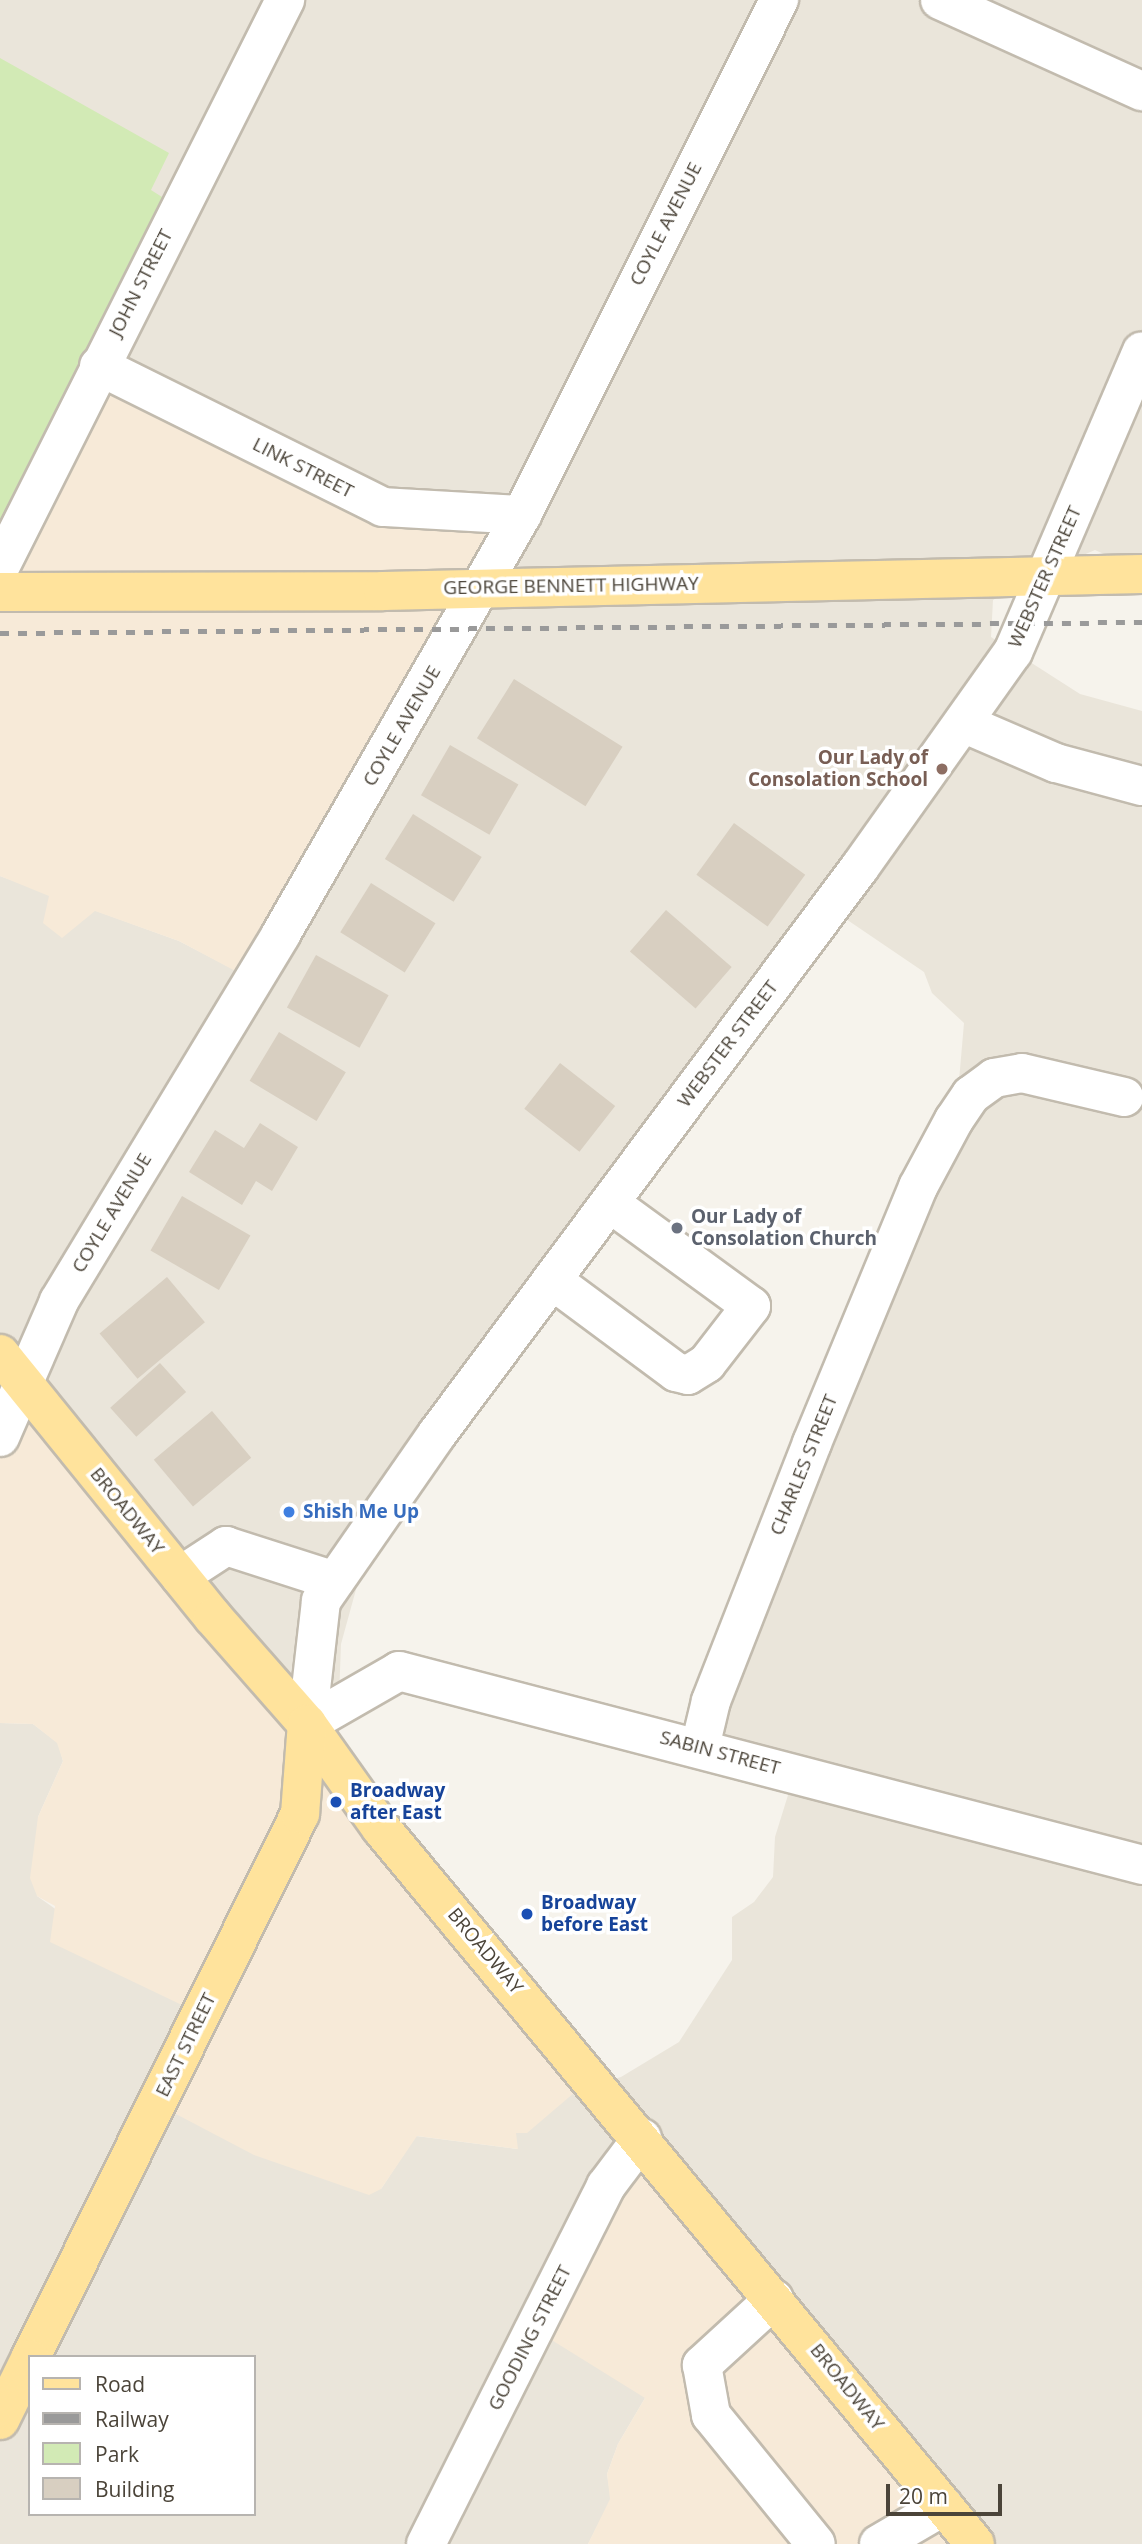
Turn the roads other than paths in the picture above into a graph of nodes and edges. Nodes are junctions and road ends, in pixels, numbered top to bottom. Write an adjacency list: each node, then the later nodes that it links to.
1 (285, 0): 6 (street, JOHN STREET)
2 (779, 0): 7 (street, COYLE AVENUE)
3 (940, 0): 4 (street)
4 (1142, 92)
5 (1142, 351): 10 (street, WEBSTER STREET)
6 (99, 366): 7 (street, LINK STREET); 8 (street, JOHN STREET)
7 (522, 515): 11 (street, COYLE AVENUE)
8 (0, 567)
9 (1142, 574): 10 (main road, GEORGE BENNETT HIGHWAY)
10 (1047, 575): 11 (main road, GEORGE BENNETT HIGHWAY); 13 (street, WEBSTER STREET)
11 (480, 589): 12 (main road, GEORGE BENNETT HIGHWAY); 19 (street, COYLE AVENUE)
12 (0, 592)
13 (963, 723): 14 (street); 16 (street, WEBSTER STREET)
14 (1142, 786)
15 (1124, 1097): 24 (street, CHARLES STREET)
16 (610, 1203): 17 (street, WEBSTER STREET); 17 (street)
17 (552, 1280): 22 (street, WEBSTER STREET)
18 (0, 1354): 19 (main road, BROADWAY)
19 (26, 1385): 20 (street, COYLE AVENUE); 21 (main road, BROADWAY)
20 (0, 1437)
21 (180, 1576): 22 (street); 23 (main road, BROADWAY)
22 (335, 1581): 23 (street, WEBSTER STREET)
23 (307, 1724): 24 (street, SABIN STREET); 26 (main road, BROADWAY); 28 (main road, EAST STREET)
24 (700, 1747): 25 (street, SABIN STREET)
25 (1142, 1865)
26 (642, 2138): 27 (main road, BROADWAY); 32 (street, GOODING STREET)
27 (774, 2299): 31 (main road, BROADWAY); 33 (street)
28 (31, 2355)
29 (28, 2362): 30 (main road, EAST STREET)
30 (0, 2420)
31 (944, 2506): 34 (street); 35 (main road, BROADWAY)
32 (426, 2544)
33 (816, 2544)
34 (879, 2544)
35 (975, 2544)

